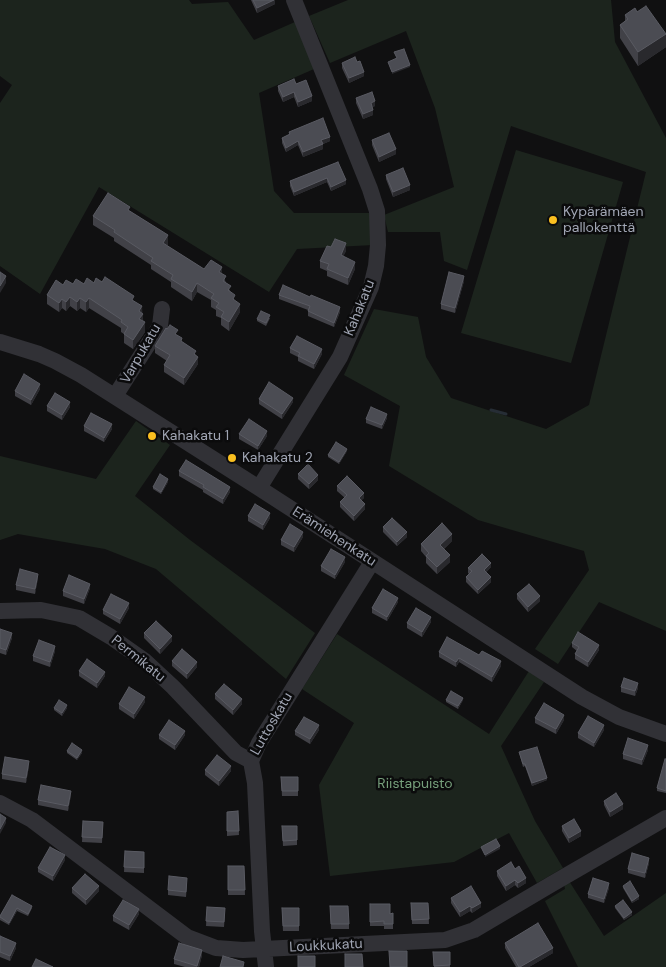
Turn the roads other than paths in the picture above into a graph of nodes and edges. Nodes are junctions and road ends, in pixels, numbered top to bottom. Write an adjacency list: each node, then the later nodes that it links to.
1 (294, 0): 5 (street, Kahakatu)
2 (162, 309): 4 (street, Varpukatu)
3 (0, 342): 4 (street, Erämiehenkatu)
4 (115, 396): 5 (street, Erämiehenkatu)
5 (259, 488): 6 (street, Erämiehenkatu)
6 (372, 562): 8 (street, Erämiehenkatu); 9 (street, Luttoskatu)
7 (0, 611): 9 (street, Permikatu)
8 (666, 734)
9 (251, 761): 12 (street, Luttoskatu)
10 (0, 803): 12 (street, Loukkukatu)
11 (666, 818): 12 (street, Loukkukatu)
12 (263, 950): 13 (street, Luttoskatu)
13 (266, 967)

